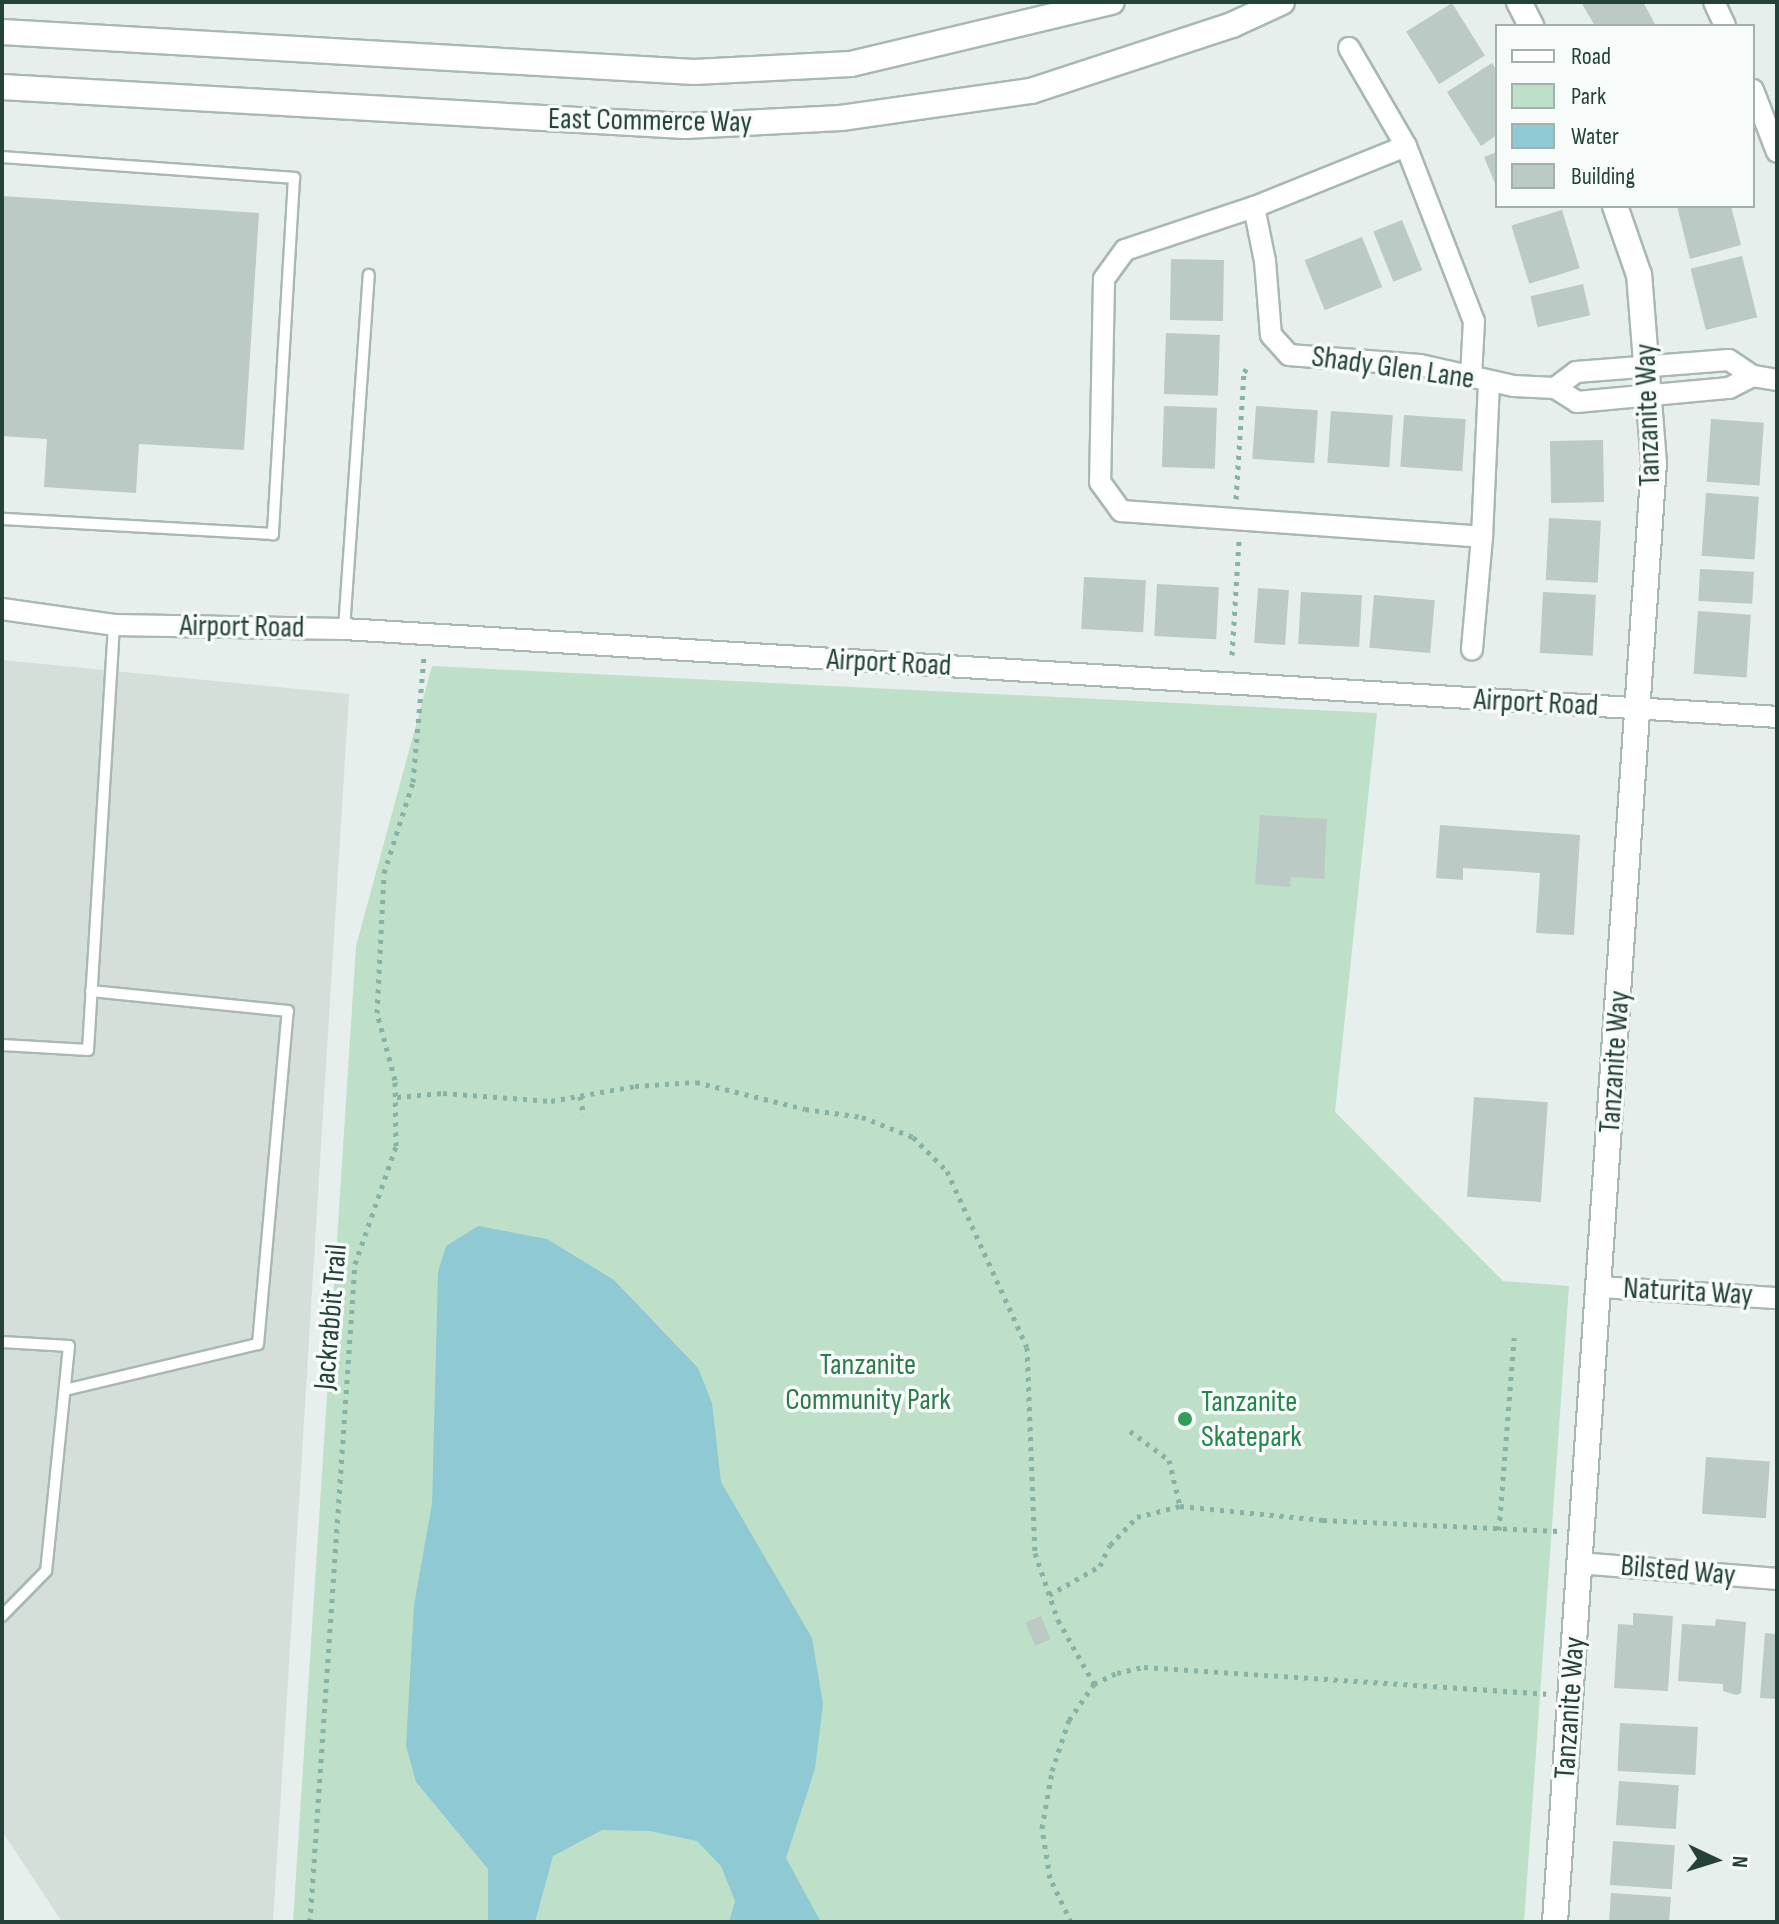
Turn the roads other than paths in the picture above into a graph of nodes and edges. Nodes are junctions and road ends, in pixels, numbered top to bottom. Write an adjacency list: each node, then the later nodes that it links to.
1 (1112, 2): 7 (main road, East Commerce Way)
2 (1282, 2): 9 (main road, East Commerce Way)
3 (1519, 2): 5 (main road)
4 (1714, 2): 6 (street)
5 (1530, 24)
6 (1724, 24)
7 (2, 32)
8 (1349, 48): 11 (street)
9 (2, 87)
10 (1755, 95): 12 (street)
11 (1406, 146): 14 (street); 19 (street)
12 (1777, 152)
13 (2, 157): 23 (lane)
14 (1254, 207): 19 (street, Shady Glen Lane); 24 (street)
15 (1616, 208): 17 (main road, Tanzanite Way)
16 (369, 275): 27 (lane)
17 (1648, 365): 18 (street, Shady Glen Lane); 21 (street, Shady Glen Lane); 22 (main road, Tanzanite Way)
18 (1753, 376): 20 (street, Shady Glen Lane); 22 (street, Shady Glen Lane)
19 (1480, 379): 21 (street, Shady Glen Lane); 24 (street)
20 (1777, 380)
21 (1555, 388): 22 (street, Shady Glen Lane)
22 (1649, 399): 29 (main road, Tanzanite Way)
23 (2, 519)
24 (1482, 537): 28 (street)
25 (2, 609): 26 (street, Airport Road)
26 (114, 625): 27 (street, Airport Road); 31 (lane)
27 (344, 629): 29 (street, Airport Road)
28 (1472, 650)
29 (1639, 709): 30 (street, Airport Road); 33 (main road, Tanzanite Way)
30 (1777, 717)
31 (91, 991): 32 (lane); 36 (lane)
32 (2, 1045)
33 (1600, 1287): 34 (street, Naturita Way); 37 (main road, Tanzanite Way)
34 (1777, 1298)
35 (2, 1342): 36 (lane)
36 (65, 1390): 39 (lane)
37 (1579, 1563): 38 (street, Bilsted Way); 40 (main road, Tanzanite Way)
38 (1777, 1579)
39 (2, 1616)
40 (1555, 1922)

